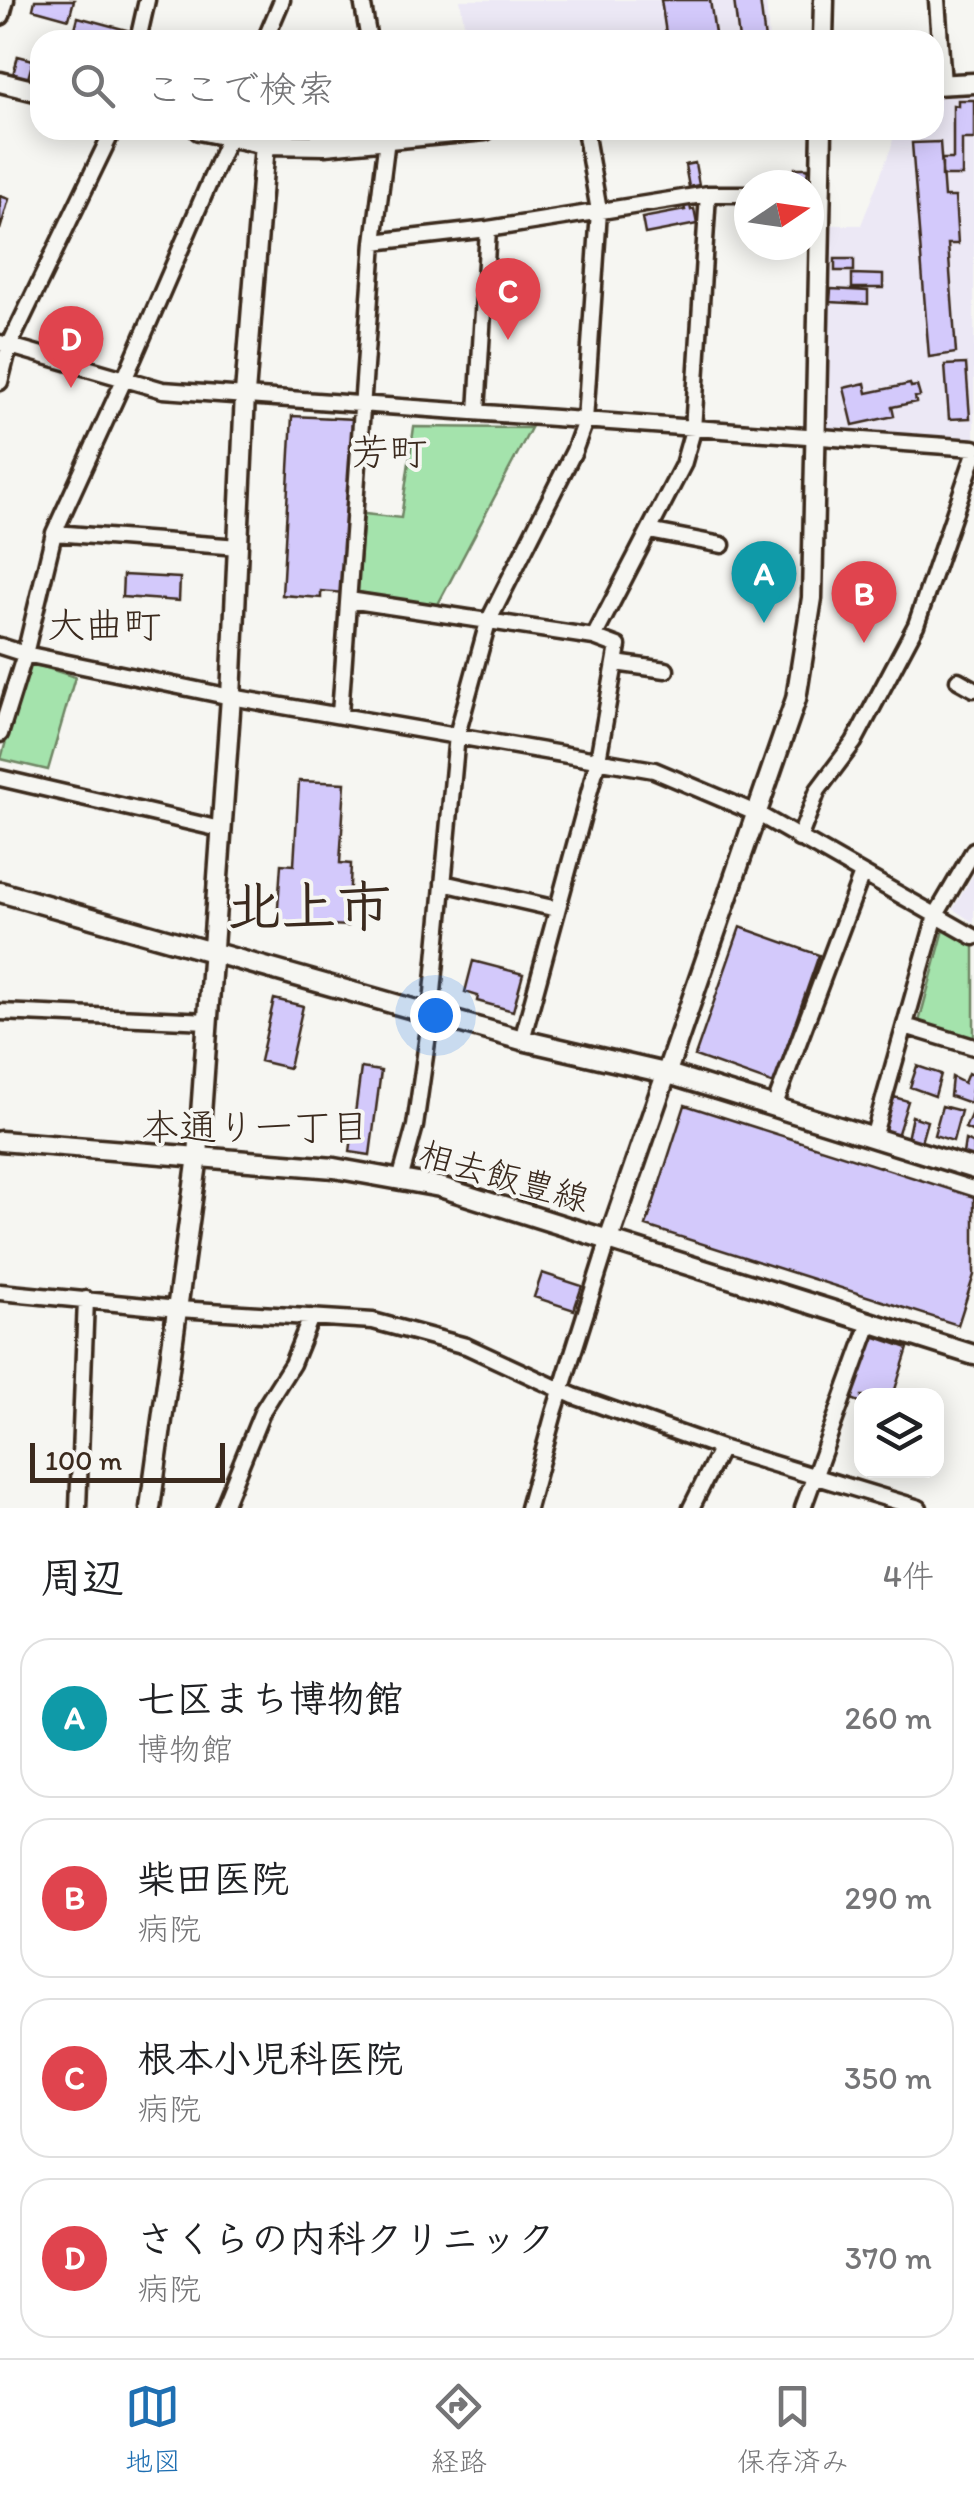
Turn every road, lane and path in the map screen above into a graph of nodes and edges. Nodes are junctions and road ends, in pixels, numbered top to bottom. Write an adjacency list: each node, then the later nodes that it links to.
1 (4, 0): 7 (street)
2 (147, 0): 8 (street)
3 (282, 0): 9 (street)
4 (362, 0): 10 (street)
5 (824, 0): 11 (street)
6 (937, 0): 12 (street)
7 (0, 15)
8 (140, 30)
9 (269, 30)
10 (367, 30)
11 (823, 30)
12 (938, 30)
13 (0, 82): 16 (street)
14 (974, 83): 15 (street)
15 (944, 84)
16 (30, 90)
17 (108, 140): 32 (street)
18 (228, 140): 33 (street)
19 (261, 140): 35 (street)
20 (288, 140): 21 (street)
21 (353, 140)
22 (386, 140): 30 (street)
23 (588, 140): 28 (street)
24 (821, 140): 25 (street)
25 (818, 170)
26 (708, 194): 27 (street); 28 (street); 39 (street)
27 (734, 194)
28 (599, 211): 29 (street); 38 (street)
29 (488, 229): 30 (street); 37 (street)
30 (374, 242): 36 (street)
31 (815, 260): 40 (street)
32 (4, 344): 33 (street); 34 (street)
33 (124, 380): 35 (street); 44 (street)
34 (0, 382)
35 (245, 394): 36 (street); 45 (street)
36 (363, 402): 37 (street); 47 (street)
37 (477, 412): 38 (street)
38 (585, 421): 39 (street); 48 (street)
39 (693, 430): 40 (street); 43 (street)
40 (814, 438): 41 (street); 62 (street)
41 (974, 448)
42 (974, 456): 64 (street)
43 (650, 531): 46 (street); 49 (street)
44 (54, 533): 45 (street); 51 (street)
45 (240, 546): 56 (street)
46 (722, 546)
47 (348, 600): 48 (street); 57 (street)
48 (488, 622): 49 (street); 59 (street)
49 (594, 638): 52 (street)
50 (0, 646): 51 (street)
51 (25, 654): 56 (street); 58 (street)
52 (616, 663): 53 (street); 60 (street)
53 (666, 670)
54 (958, 680): 55 (street)
55 (974, 689)
56 (231, 697): 57 (street); 63 (street)
57 (340, 714): 59 (street)
58 (0, 734)
59 (456, 735): 60 (street); 67 (street)
60 (598, 760): 62 (street); 69 (street)
61 (0, 778): 63 (street)
62 (758, 814): 64 (street); 79 (street)
63 (220, 829): 72 (street)
64 (799, 840): 66 (street)
65 (974, 850): 70 (street)
66 (862, 874): 70 (street); 80 (street)
67 (443, 883): 69 (street); 74 (street)
68 (0, 892): 72 (street)
69 (558, 909): 77 (street)
70 (936, 914): 71 (street); 76 (street)
71 (974, 937)
72 (212, 951): 74 (street); 75 (street)
73 (0, 1012): 75 (street)
74 (431, 1014): 77 (street); 85 (street)
75 (209, 1021): 83 (street)
76 (904, 1026): 78 (street); 81 (street)
77 (522, 1040): 79 (street)
78 (974, 1047)
79 (665, 1073): 80 (street); 86 (street)
80 (774, 1107): 81 (street)
81 (872, 1138): 84 (street)
82 (0, 1141): 83 (street, 相去飯豊線)
83 (198, 1156): 85 (street, 相去飯豊線); 89 (street)
84 (974, 1170)
85 (400, 1180): 86 (street, 相去飯豊線)
86 (609, 1239): 91 (street, 相去飯豊線); 93 (street)
87 (0, 1292): 88 (street)
88 (86, 1298): 89 (street); 96 (street)
89 (178, 1308): 90 (street); 97 (street)
90 (311, 1318): 93 (street); 98 (street)
91 (870, 1322): 92 (street, 相去飯豊線); 95 (street)
92 (974, 1355)
93 (562, 1389): 94 (street); 99 (street)
94 (721, 1448): 95 (street); 100 (street)
95 (815, 1474): 101 (street); 102 (street)
96 (78, 1508)
97 (150, 1508)
98 (224, 1508)
99 (528, 1508)
100 (690, 1508)
101 (803, 1508)
102 (919, 1508)

